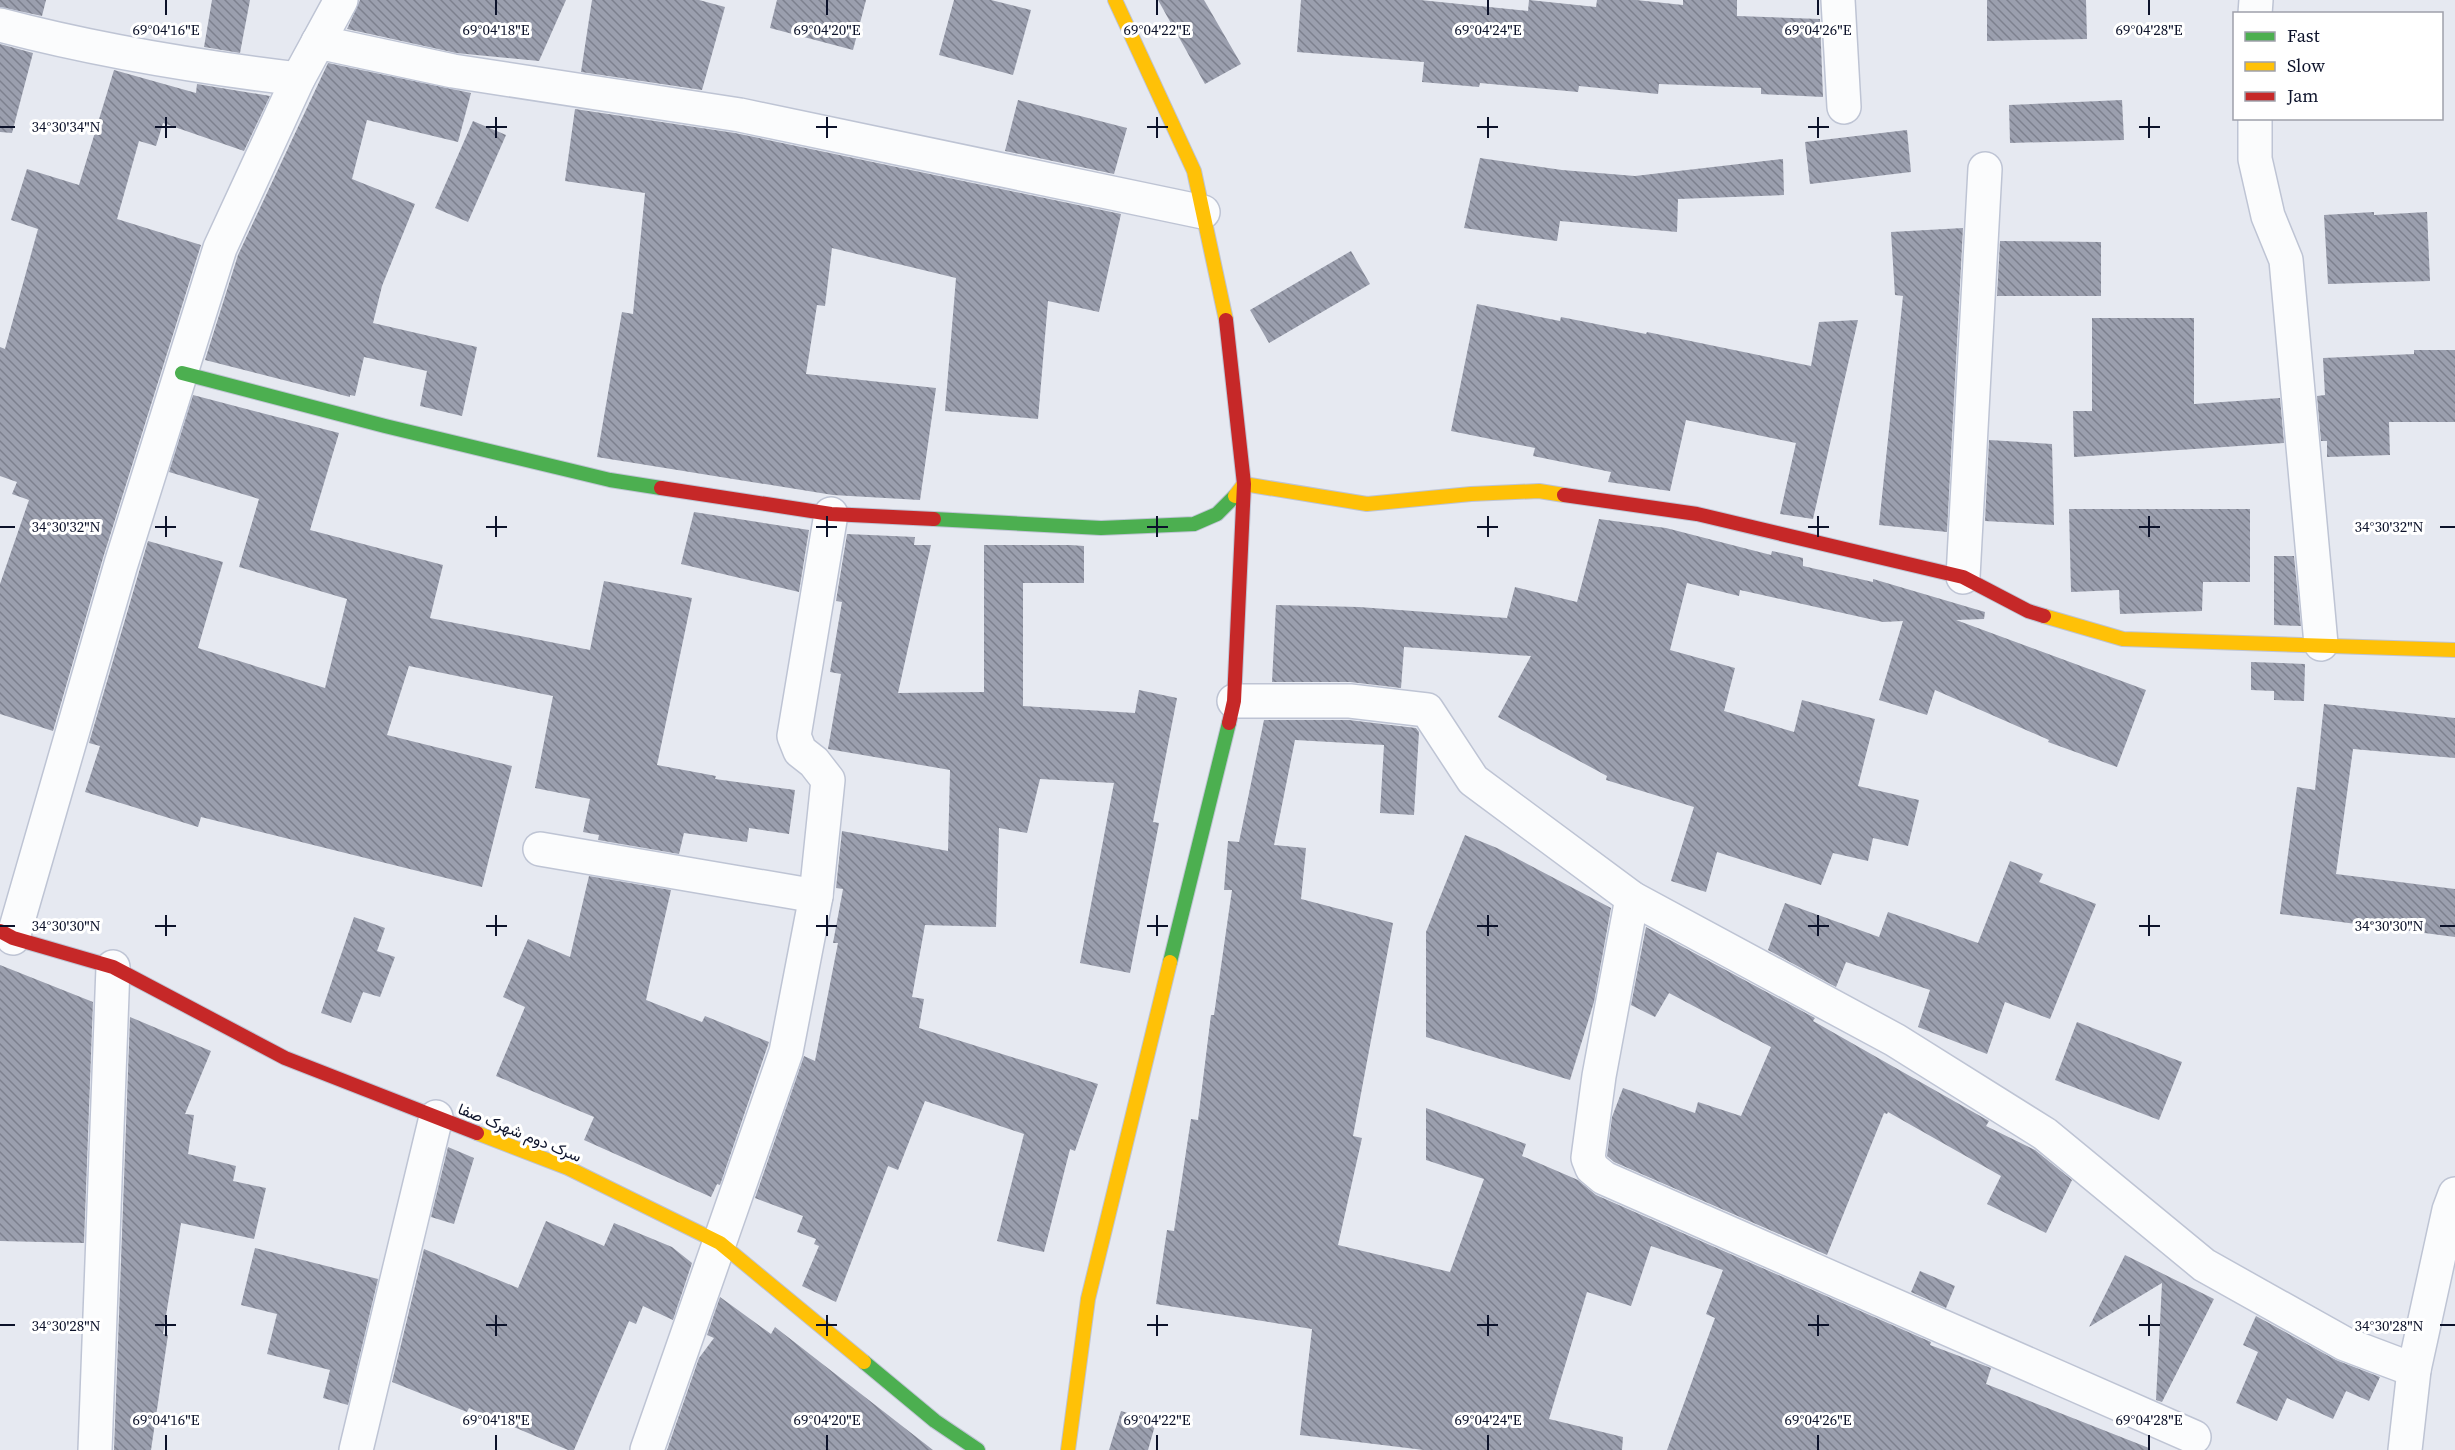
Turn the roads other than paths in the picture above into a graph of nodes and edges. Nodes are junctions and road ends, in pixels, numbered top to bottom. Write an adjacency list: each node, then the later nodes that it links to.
1 (340, 0): 5 (street)
2 (1115, 0): 10 (street)
3 (1838, 0): 7 (street)
4 (0, 25): 6 (street)
5 (318, 42): 6 (street); 10 (street)
6 (298, 79): 11 (street)
7 (1844, 107)
8 (2255, 120): 15 (street)
9 (1985, 168): 14 (street)
10 (1203, 212): 12 (street)
11 (182, 373): 13 (street); 21 (street)
12 (1244, 484): 13 (street); 14 (street); 17 (street)
13 (831, 514): 19 (street)
14 (1963, 577): 15 (street)
15 (2321, 644): 16 (street)
16 (2455, 650)
17 (1234, 701): 20 (street); 32 (street)
18 (540, 849): 19 (street)
19 (816, 896): 25 (street)
20 (1632, 898): 26 (street); 27 (street)
21 (7, 934): 22 (street, سرک دوم شهرک صفا)
22 (112, 967): 23 (street, سرک دوم شهرک صفا); 28 (street)
23 (436, 1117): 25 (street, سرک دوم شهرک صفا); 29 (street)
24 (2455, 1194): 26 (street)
25 (720, 1243): 30 (street); 31 (street, سرک دوم شهرک صفا)
26 (2414, 1370): 33 (street)
27 (2194, 1437)
28 (95, 1450)
29 (356, 1450)
30 (647, 1450)
31 (978, 1450)
32 (1068, 1450)
33 (2405, 1450)

